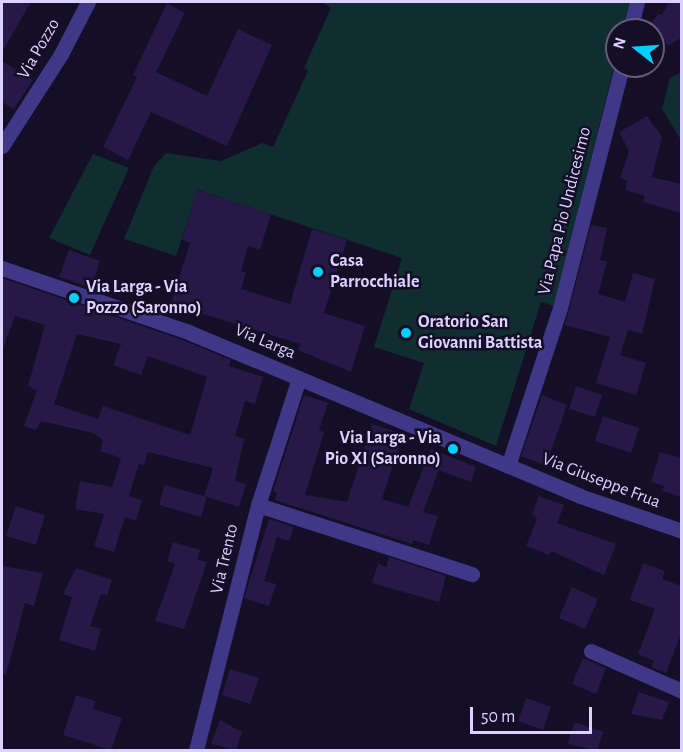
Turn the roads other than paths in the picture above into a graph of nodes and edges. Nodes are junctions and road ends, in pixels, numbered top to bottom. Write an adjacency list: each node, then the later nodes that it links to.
1 (88, 2): 5 (street, Via Pozzo)
2 (637, 2): 3 (street)
3 (633, 18)
4 (619, 78): 8 (street, Via Papa Pio Undicesimo)
5 (2, 146)
6 (2, 268): 7 (street, Via Larga)
7 (299, 378): 8 (street, Via Larga); 9 (street, Via Trento)
8 (508, 466): 10 (street, Via Giuseppe Frua)
9 (258, 505): 11 (street); 14 (street, Via Trento)
10 (681, 531)
11 (472, 574)
12 (591, 651): 13 (street)
13 (681, 691)
14 (195, 750)

